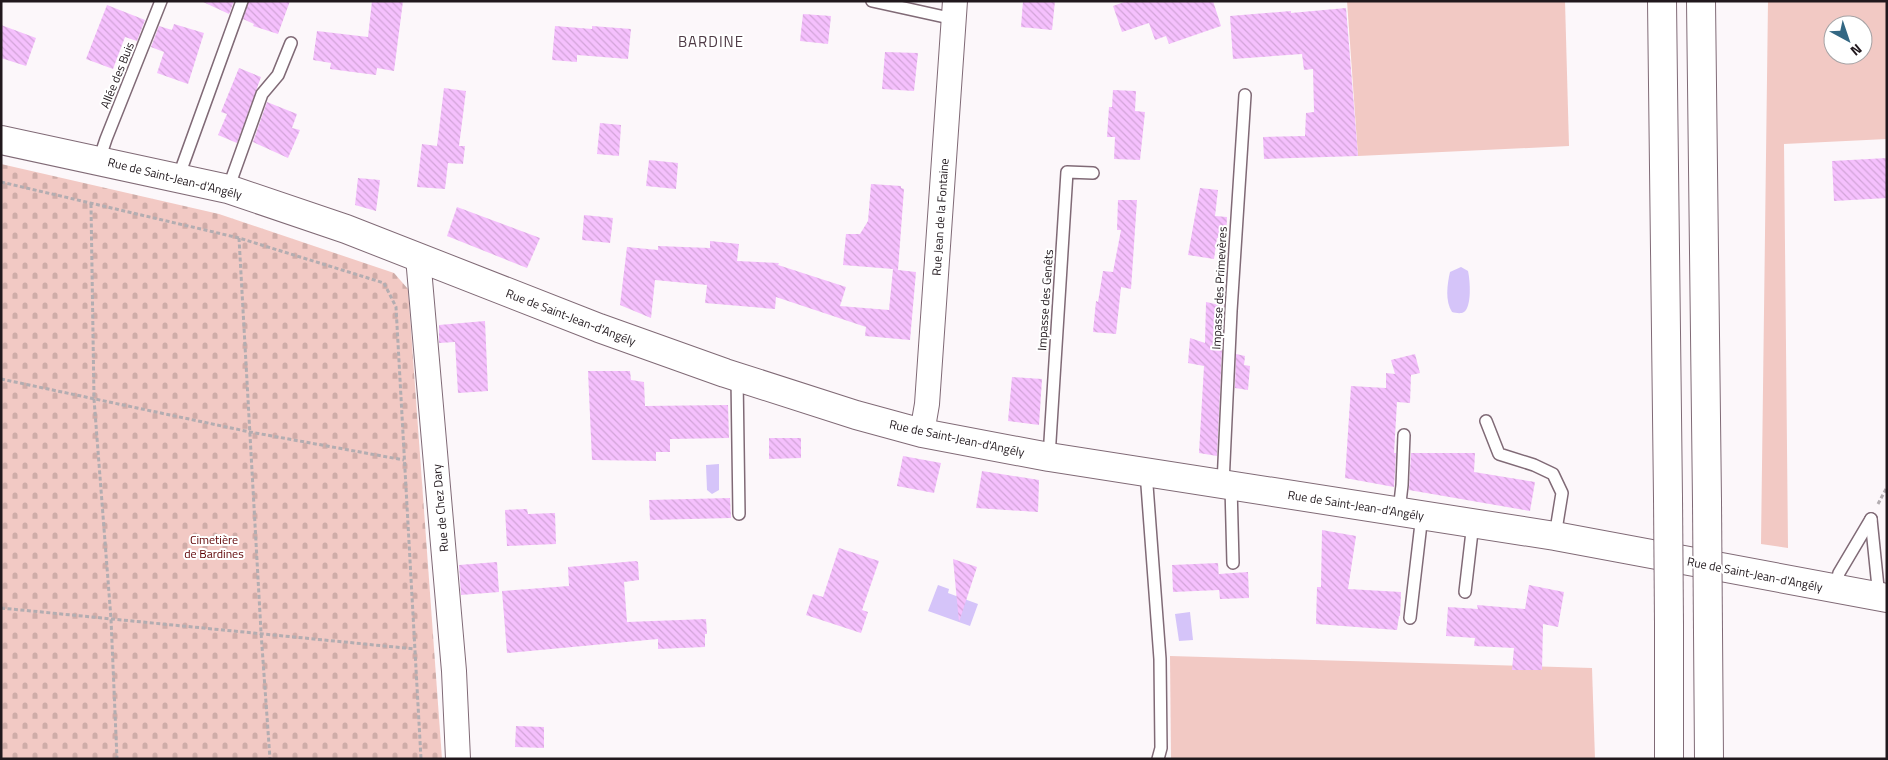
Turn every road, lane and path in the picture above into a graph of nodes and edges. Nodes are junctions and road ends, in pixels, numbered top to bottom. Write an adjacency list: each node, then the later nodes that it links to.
1 (161, 1): 10 (lane, Allée des Buis)
2 (242, 1): 12 (lane)
3 (872, 1): 6 (lane)
4 (1701, 1): 48 (main road, bridge)
5 (1662, 3): 47 (main road, bridge)
6 (955, 10): 23 (street, Rue Jean de la Fontaine)
7 (292, 43): 14 (lane)
8 (1245, 94): 28 (lane, Impasse des Primevères)
9 (1, 140): 10 (main road, Rue de Saint-Jean-d'Angély)
10 (100, 160): 12 (main road, Rue de Saint-Jean-d'Angély)
11 (1093, 173): 25 (lane, Impasse des Genêts)
12 (178, 178): 14 (main road, Rue de Saint-Jean-d'Angély)
13 (1, 182): 15 (path)
14 (228, 189): 17 (main road, Rue de Saint-Jean-d'Angély)
15 (91, 204): 16 (path); 20 (path)
16 (239, 238): 22 (path); 26 (path)
17 (418, 257): 18 (main road, Rue de Saint-Jean-d'Angély); 45 (street, Rue de Chez Dary)
18 (737, 377): 23 (main road, Rue de Saint-Jean-d'Angély); 30 (lane)
19 (1, 379): 20 (path)
20 (94, 399): 22 (path); 39 (path)
21 (1486, 421): 32 (lane)
22 (250, 432): 26 (path); 40 (path)
23 (922, 433): 25 (main road, Rue de Saint-Jean-d'Angély)
24 (1404, 434): 29 (lane)
25 (1049, 457): 27 (main road, Rue de Saint-Jean-d'Angély)
26 (404, 460): 41 (path)
27 (1146, 472): 28 (main road, Rue de Saint-Jean-d'Angély); 46 (lane)
28 (1227, 485): 29 (main road, Rue de Saint-Jean-d'Angély); 33 (lane, Impasse des Primevères)
29 (1411, 513): 31 (main road, Rue de Saint-Jean-d'Angély); 38 (lane)
30 (739, 514)
31 (1474, 523): 32 (main road, Rue de Saint-Jean-d'Angély); 35 (lane)
32 (1555, 536): 34 (main road, Rue de Saint-Jean-d'Angély)
33 (1233, 562)
34 (1835, 589): 36 (main road, Rue de Saint-Jean-d'Angély); 36 (lane)
35 (1464, 592)
36 (1883, 597)
37 (1, 608): 39 (path)
38 (1410, 618)
39 (111, 619): 40 (path); 42 (path)
40 (260, 632): 41 (path); 43 (path)
41 (414, 649): 44 (path)
42 (117, 759)
43 (270, 759)
44 (421, 759)
45 (458, 759)
46 (1158, 759)
47 (1669, 759)
48 (1709, 759)

